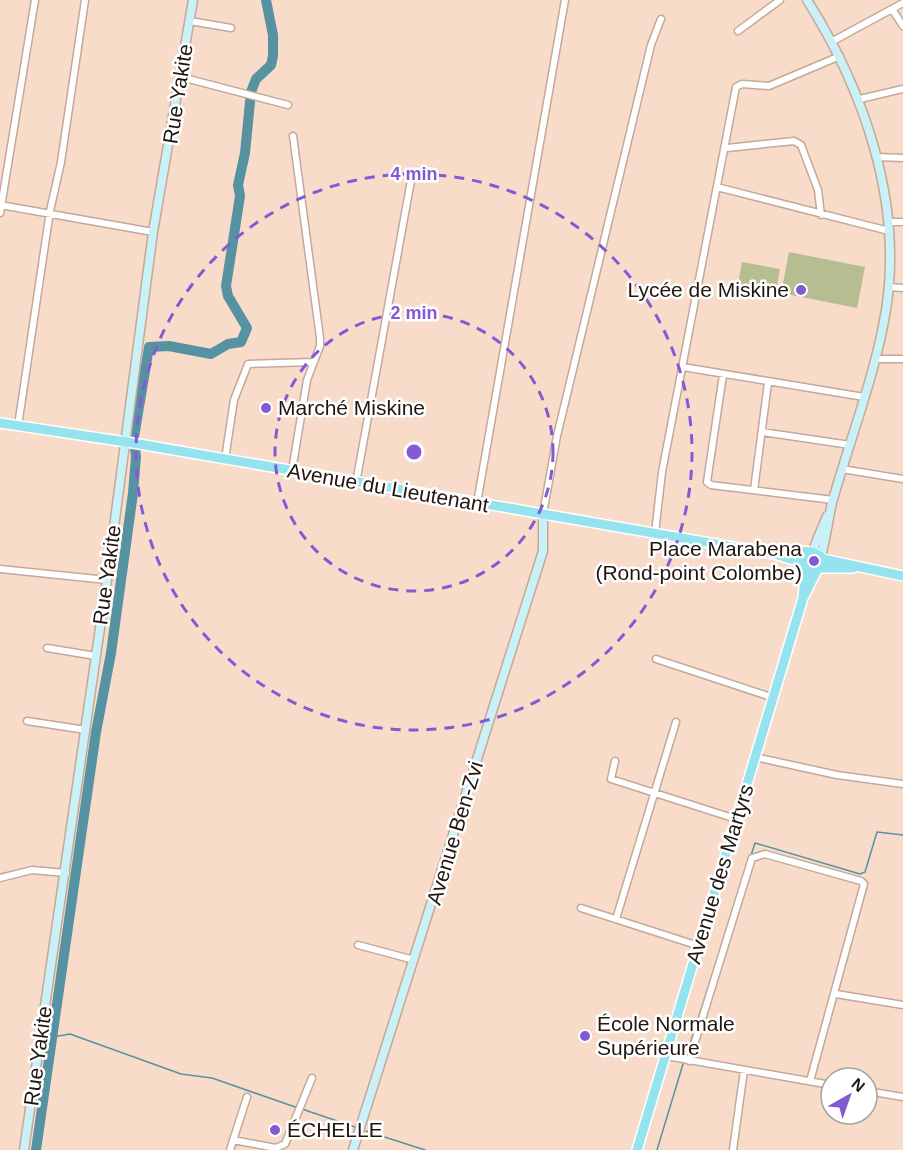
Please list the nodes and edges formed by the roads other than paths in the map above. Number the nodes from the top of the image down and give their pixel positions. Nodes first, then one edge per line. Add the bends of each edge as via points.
1 (35, 0) edge
2 (85, 0) edge
3 (194, 0) edge
4 (565, 0) edge
5 (780, 0) edge
6 (807, 0) edge
7 (903, 3) edge
8 (892, 9) junction
9 (661, 19) dead end
10 (190, 21) junction
11 (903, 26) edge
12 (231, 28) dead end
13 (738, 31) dead end
14 (833, 41) junction
15 (840, 56) junction
16 (180, 77) junction
17 (903, 89) edge
18 (860, 99) junction
19 (288, 105) dead end
20 (293, 136) dead end
21 (727, 148) junction
22 (877, 158) junction
23 (903, 158) edge
24 (412, 175) dead end
25 (717, 187) junction
26 (1, 205) edge
27 (50, 212) junction
28 (0, 213) edge
29 (821, 215) junction
30 (903, 222) edge
31 (889, 226) junction
32 (153, 232) junction
33 (889, 287) junction
34 (903, 288) edge
35 (876, 359) junction
36 (903, 359) edge
37 (313, 362) junction
38 (683, 367) junction
39 (723, 375) junction
40 (768, 383) junction
41 (864, 397) junction
42 (0, 423) edge
43 (18, 426) junction
44 (762, 432) junction
45 (126, 442) junction
46 (850, 445) junction
47 (225, 459) junction
48 (842, 469) junction
49 (292, 471) junction
50 (903, 479) edge
51 (356, 483) junction
52 (754, 489) junction
53 (833, 500) junction
54 (477, 504) junction
55 (830, 510) junction
56 (543, 514) junction
57 (655, 533) junction
58 (810, 553) junction
59 (776, 554) junction
60 (820, 563) junction
61 (805, 565) junction
62 (0, 569) edge
63 (903, 576) edge
64 (107, 580) junction
65 (803, 598) junction
66 (47, 648) dead end
67 (96, 656) junction
68 (656, 659) dead end
69 (774, 698) junction
70 (27, 721) dead end
71 (676, 722) dead end
72 (86, 730) junction
73 (755, 757) junction
74 (615, 761) dead end
75 (903, 784) edge
76 (652, 793) junction
77 (736, 819) junction
78 (66, 873) junction
79 (0, 878) edge
80 (581, 908) dead end
81 (616, 919) junction
82 (358, 945) dead end
83 (699, 946) junction
84 (414, 960) junction
85 (836, 994) junction
86 (903, 1005) edge
87 (666, 1056) junction
88 (689, 1061) junction
89 (744, 1070) junction
90 (312, 1078) dead end
91 (810, 1081) junction
92 (819, 1083) edge
93 (879, 1093) edge
94 (247, 1097) dead end
95 (903, 1097) edge
96 (233, 1140) junction
97 (24, 1150) edge
98 (230, 1150) edge
99 (353, 1150) edge
100 (637, 1150) edge
101 (733, 1150) edge

1 - 26 street
2 - 27 street
3 - 10 main road, Rue Yakite
4 - 54 street
5 - 13 street
6 - 14 main road, Avenue des Martyrs
7 - 8 street
8 - 11 street
8 - 14 street
9 - 56 street via 651,45 560,426
10 - 12 street
10 - 16 main road, Rue Yakite
14 - 15 main road, Avenue des Martyrs
15 - 18 main road, Avenue des Martyrs
15 - 21 street via 768,86 739,85
16 - 19 street
16 - 32 main road, Rue Yakite
17 - 18 street
18 - 22 main road, Avenue des Martyrs
20 - 37 street via 320,338
21 - 25 street
21 - 29 street via 794,141 801,145 818,190
22 - 23 street
22 - 31 main road, Avenue des Martyrs
24 - 51 street
25 - 29 street
25 - 38 street
26 - 27 street
26 - 28 street
27 - 32 street
27 - 43 street
29 - 31 street
30 - 31 street
31 - 33 main road, Avenue des Martyrs
32 - 45 main road, Rue Yakite
33 - 34 street
33 - 35 main road, Avenue des Martyrs
35 - 36 street
35 - 41 main road, Avenue des Martyrs
37 - 47 street via 248,364 234,400
37 - 49 street
38 - 39 street
38 - 57 street via 662,472
39 - 40 street
39 - 52 street via 706,478 711,485
40 - 41 street
40 - 44 street
41 - 46 main road, Avenue des Martyrs
42 - 43 main road, Avenue du Lieutenant
43 - 45 main road, Avenue du Lieutenant
44 - 46 street
44 - 52 street
45 - 47 main road, Avenue du Lieutenant
45 - 64 main road, Rue Yakite
46 - 48 main road, Avenue des Martyrs
47 - 49 main road, Avenue du Lieutenant
48 - 50 street
48 - 53 main road, Avenue des Martyrs
49 - 51 main road, Avenue du Lieutenant
51 - 54 main road, Avenue du Lieutenant
52 - 53 street
53 - 55 main road, Avenue des Martyrs
54 - 56 main road, Avenue du Lieutenant
55 - 58 main road, Avenue des Martyrs
55 - 60 main road, Avenue des Martyrs
56 - 57 main road, Avenue du Lieutenant
56 - 84 main road, Avenue Ben-Zvi via 543,551
57 - 59 main road, Avenue du Lieutenant
58 - 59 main road, Avenue du Lieutenant
58 - 60 main road
58 - 61 main road, Avenue des Martyrs
59 - 61 main road, Avenue du Lieutenant
60 - 61 main road, Avenue du Lieutenant via 809,570
60 - 63 main road via 841,561
60 - 65 main road, Avenue des Martyrs
61 - 65 main road, Avenue des Martyrs
62 - 64 street
64 - 67 main road, Rue Yakite
65 - 69 main road, Avenue des Martyrs
66 - 67 street
67 - 72 main road, Rue Yakite
68 - 69 street
69 - 73 main road, Avenue des Martyrs
70 - 72 street
71 - 76 street
72 - 78 main road, Rue Yakite
73 - 75 street
73 - 77 main road, Avenue des Martyrs
74 - 76 street via 611,779
76 - 77 street
76 - 81 street
77 - 83 main road, Avenue des Martyrs
78 - 79 street via 32,870
78 - 97 main road, Rue Yakite
80 - 81 street
81 - 83 street
82 - 84 street
83 - 87 main road, Avenue des Martyrs
84 - 99 main road, Avenue Ben-Zvi
85 - 86 street
85 - 88 street via 864,884 801,863 756,854
85 - 91 street
87 - 88 street
87 - 100 main road, Avenue des Martyrs
88 - 89 street
89 - 91 street
89 - 101 street
90 - 96 street via 285,1144 276,1148
91 - 92 street
93 - 95 street
94 - 96 street
96 - 98 street

